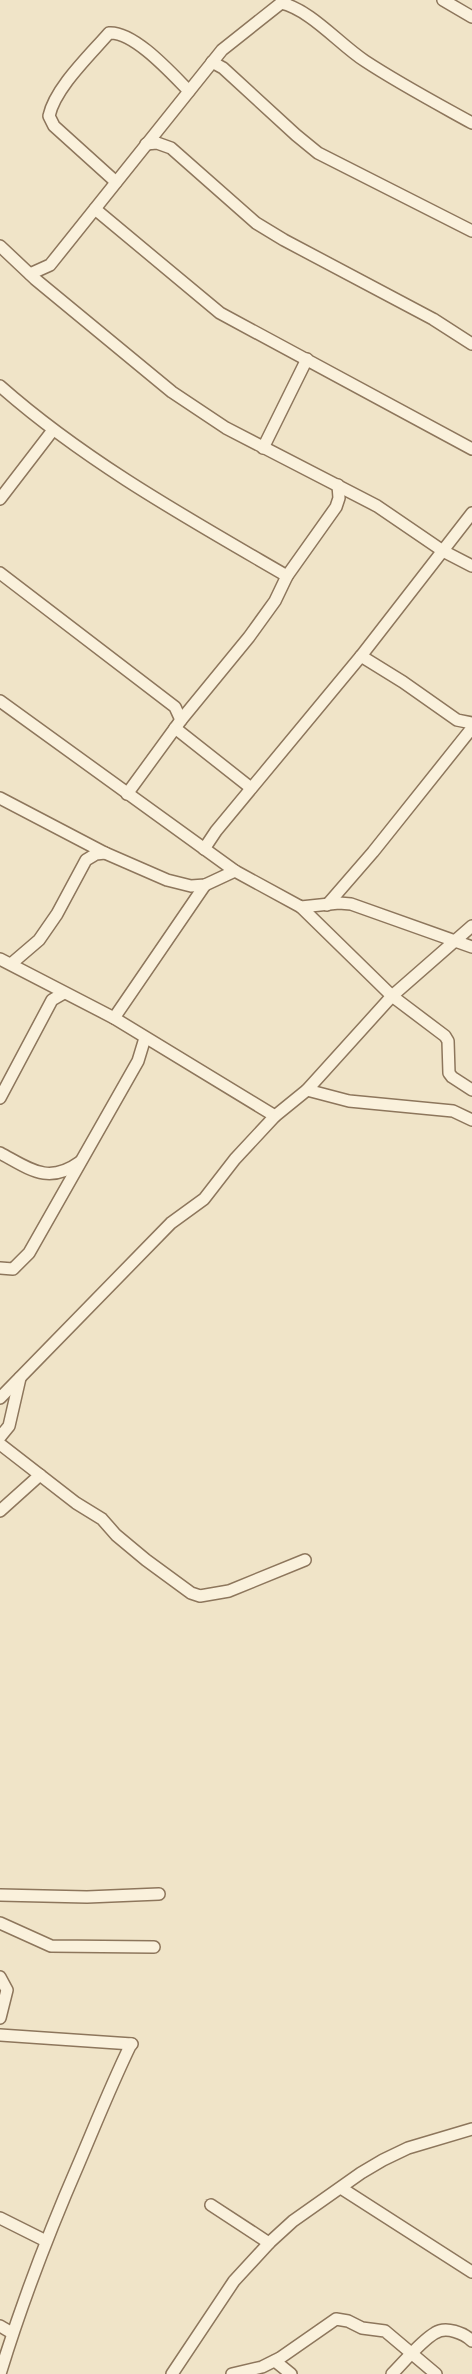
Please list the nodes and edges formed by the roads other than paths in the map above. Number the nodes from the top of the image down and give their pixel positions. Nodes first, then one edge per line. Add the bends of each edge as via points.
1 (443, 0) edge
2 (283, 2) edge
3 (472, 17) edge
4 (212, 62) junction
5 (189, 91) junction
6 (472, 123) edge
7 (146, 144) junction
8 (116, 182) junction
9 (95, 209) junction
10 (472, 231) edge
11 (0, 248) edge
12 (30, 274) junction
13 (472, 344) edge
14 (307, 359) junction
15 (0, 386) edge
16 (53, 430) junction
17 (264, 448) junction
18 (472, 449) edge
19 (338, 486) junction
20 (0, 499) edge
21 (472, 513) edge
22 (442, 551) junction
23 (472, 566) edge
24 (0, 573) edge
25 (288, 576) junction
26 (361, 656) junction
27 (0, 700) edge
28 (472, 723) edge
29 (178, 724) junction
30 (472, 728) edge
31 (252, 788) junction
32 (127, 794) junction
33 (0, 798) edge
34 (204, 850) junction
35 (104, 853) junction
36 (235, 871) junction
37 (205, 885) junction
38 (327, 905) junction
39 (301, 907) junction
40 (472, 926) edge
41 (456, 940) junction
42 (472, 947) edge
43 (25, 953) junction
44 (5, 962) edge
45 (31, 976) junction
46 (50, 985) junction
47 (64, 993) junction
48 (392, 996) junction
49 (52, 1000) junction
50 (114, 1018) junction
51 (145, 1038) junction
52 (307, 1090) junction
53 (472, 1090) edge
54 (0, 1098) edge
55 (275, 1116) junction
56 (472, 1120) edge
57 (0, 1153) edge
58 (81, 1161) junction
59 (0, 1268) edge
60 (20, 1377) junction
61 (0, 1398) edge
62 (0, 1437) edge
63 (0, 1444) edge
64 (40, 1475) junction
65 (0, 1511) edge
66 (305, 1560) dead end
67 (159, 1894) dead end
68 (0, 1895) edge
69 (0, 1923) edge
70 (154, 1947) dead end
71 (0, 1977) edge
72 (0, 2018) edge
73 (0, 2035) edge
74 (472, 2129) edge
75 (341, 2188) junction
76 (211, 2205) dead end
77 (0, 2218) edge
78 (46, 2241) junction
79 (269, 2243) junction
80 (472, 2272) edge
81 (0, 2326) edge
82 (12, 2333) junction
83 (472, 2341) edge
84 (412, 2355) junction
85 (275, 2361) junction
86 (0, 2374) edge
87 (172, 2374) edge
88 (232, 2374) edge
89 (291, 2374) edge
90 (392, 2374) edge
91 (436, 2374) edge

1 - 3 street
2 - 4 street via 233,40
2 - 6 street via 301,10 364,61
4 - 5 street
4 - 10 street via 223,68 318,153
5 - 7 street
5 - 8 street via 131,39 114,32 109,33 72,77 51,105 49,116 54,126
7 - 8 street
7 - 13 street via 157,143 171,148 263,227 433,319
8 - 9 street
9 - 12 street via 50,265
9 - 14 street via 220,313
11 - 12 street
12 - 17 street via 172,392 226,428
14 - 17 street
14 - 18 street
15 - 16 street
16 - 20 street
16 - 25 street via 104,465
17 - 19 street
19 - 22 street via 396,518
19 - 25 street via 336,508
21 - 22 street
22 - 23 street
22 - 26 street
24 - 29 street via 171,704 178,711
25 - 29 street via 275,601 249,637
26 - 28 street via 457,720
26 - 31 street
27 - 32 street
29 - 31 street
29 - 32 street
30 - 38 street via 374,852
31 - 34 street
32 - 34 street
33 - 35 street
34 - 36 street
35 - 37 street via 167,880 191,886
35 - 43 street via 86,860 57,914
36 - 37 street
36 - 39 street
37 - 50 street
38 - 39 street
38 - 41 street via 351,904
39 - 48 street
40 - 41 street
41 - 42 street
41 - 48 street
43 - 44 street
43 - 45 street
44 - 45 street
45 - 46 street
46 - 47 street
46 - 49 street
47 - 49 street
47 - 50 street
48 - 52 street
48 - 53 street via 445,1036 449,1073
49 - 54 street
50 - 51 street
51 - 55 street
51 - 58 street via 138,1061
52 - 55 street
52 - 56 street via 349,1101 453,1110
55 - 60 street via 204,1199 171,1223
57 - 58 street via 43,1174 60,1173
58 - 59 street via 29,1253 13,1270
60 - 61 street
60 - 62 street via 9,1426
63 - 64 street
64 - 65 street
64 - 66 street via 102,1519 146,1560 200,1596 221,1594
67 - 68 street via 87,1897
69 - 70 street via 51,1946 63,1948
71 - 72 street via 7,1990
73 - 78 street via 131,2044 107,2093
74 - 75 street via 399,2152
75 - 79 street via 293,2221
75 - 80 street
76 - 79 street
77 - 78 street
78 - 82 street
79 - 87 street via 234,2281
81 - 82 street
82 - 86 street
83 - 84 street via 457,2332 435,2332
84 - 85 street via 385,2332 336,2319
84 - 90 street
84 - 91 street
85 - 88 street
85 - 89 street

